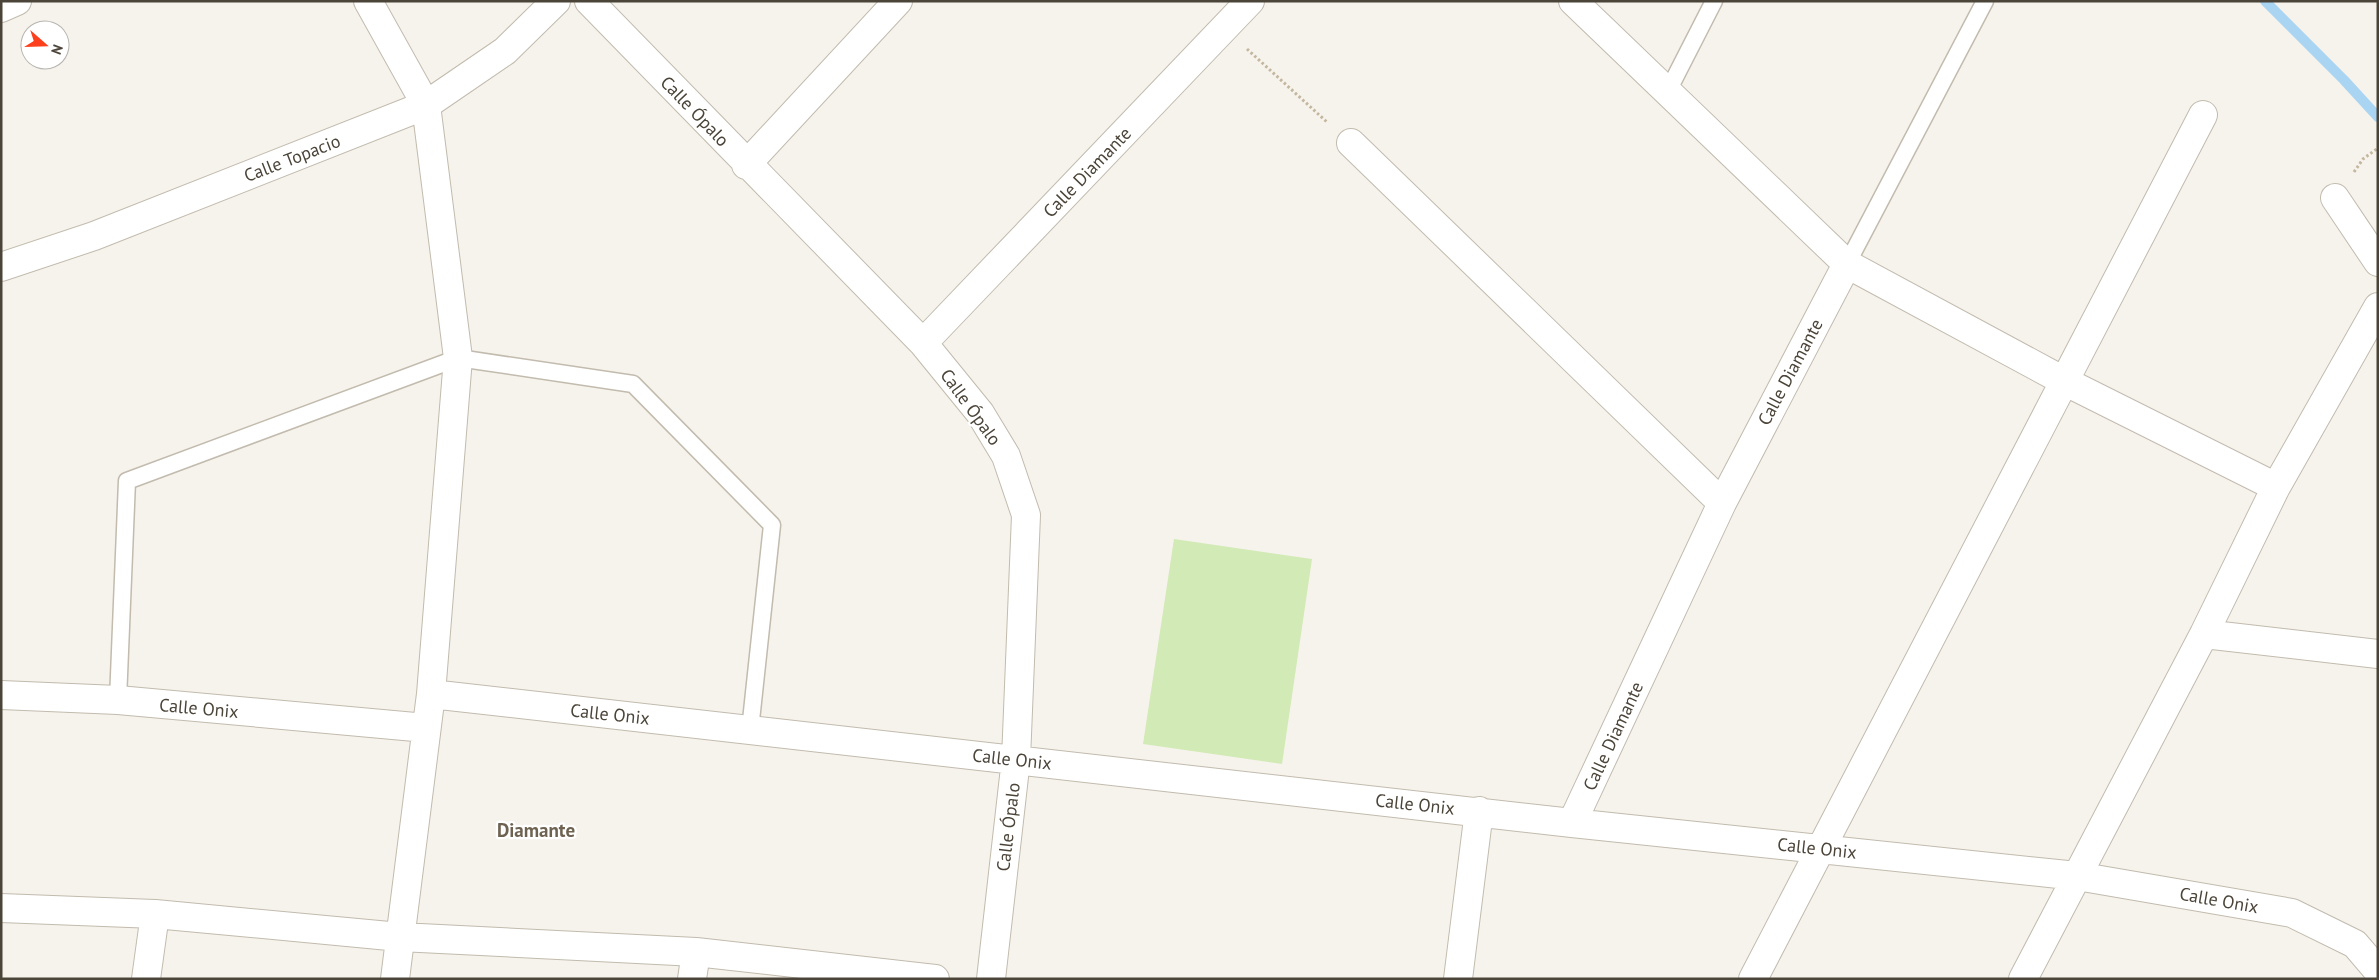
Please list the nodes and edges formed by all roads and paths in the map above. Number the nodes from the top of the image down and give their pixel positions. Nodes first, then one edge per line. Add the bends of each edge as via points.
1 (17, 1) edge
2 (368, 1) edge
3 (556, 1) edge
4 (589, 1) edge
5 (898, 1) edge
6 (1250, 1) edge
7 (1573, 1) edge
8 (1714, 1) edge
9 (1985, 1) edge
10 (1, 8) edge
11 (1224, 28) junction
12 (1668, 91) junction
13 (426, 105) junction
14 (2203, 115) dead end
15 (1351, 143) joint
16 (2378, 148) edge
17 (2363, 159) dead end
18 (746, 165) junction
19 (2335, 198) dead end
20 (2378, 262) edge
21 (1847, 264) junction
22 (1, 267) edge
23 (2378, 307) edge
24 (923, 343) junction
25 (458, 358) junction
26 (2064, 381) junction
27 (2276, 487) junction
28 (1722, 503) junction
29 (2204, 634) junction
30 (2378, 654) edge
31 (431, 694) junction
32 (1, 695) edge
33 (118, 700) junction
34 (426, 728) junction
35 (750, 730) junction
36 (1016, 759) junction
37 (1479, 811) junction
38 (1572, 823) junction
39 (1821, 848) junction
40 (2077, 876) junction
41 (1, 908) edge
42 (155, 914) junction
43 (400, 937) junction
44 (696, 952) junction
45 (2378, 971) edge
46 (146, 979) edge
47 (395, 979) edge
48 (692, 979) edge
49 (935, 979) edge
50 (991, 979) edge
51 (1458, 979) edge
52 (1753, 979) edge
53 (2023, 979) edge

1 - 10 street
2 - 13 street
3 - 13 street, Calle Topacio via 505,51
4 - 18 street, Calle Ópalo
5 - 18 street
6 - 11 street, Calle Diamante
7 - 12 street
8 - 12 lane
9 - 21 lane
11 - 15 path
11 - 24 street, Calle Diamante
12 - 21 street
13 - 22 street, Calle Topacio via 94,236
13 - 25 street
14 - 26 street
15 - 28 street
16 - 17 path
18 - 24 street, Calle Ópalo
19 - 20 street
21 - 26 street
21 - 28 street, Calle Diamante
23 - 27 street
24 - 36 street, Calle Ópalo via 980,413 1006,456 1026,515
25 - 31 street
25 - 33 lane via 127,481
25 - 35 lane via 633,384 772,525
26 - 27 street
26 - 39 street
27 - 29 street
28 - 38 street, Calle Diamante
29 - 30 street
29 - 40 street
31 - 34 street
31 - 35 street, Calle Onix
32 - 33 street, Calle Onix
33 - 34 street, Calle Onix
34 - 43 street
35 - 36 street, Calle Onix
36 - 37 street, Calle Onix
36 - 50 street, Calle Ópalo
37 - 38 street, Calle Onix
37 - 51 street
38 - 39 street, Calle Onix
39 - 40 street, Calle Onix
39 - 52 street
40 - 45 street, Calle Onix via 2292,913 2355,944
40 - 53 street
41 - 42 street
42 - 43 street
42 - 46 street
43 - 44 street
43 - 47 street
44 - 48 street
44 - 49 street

